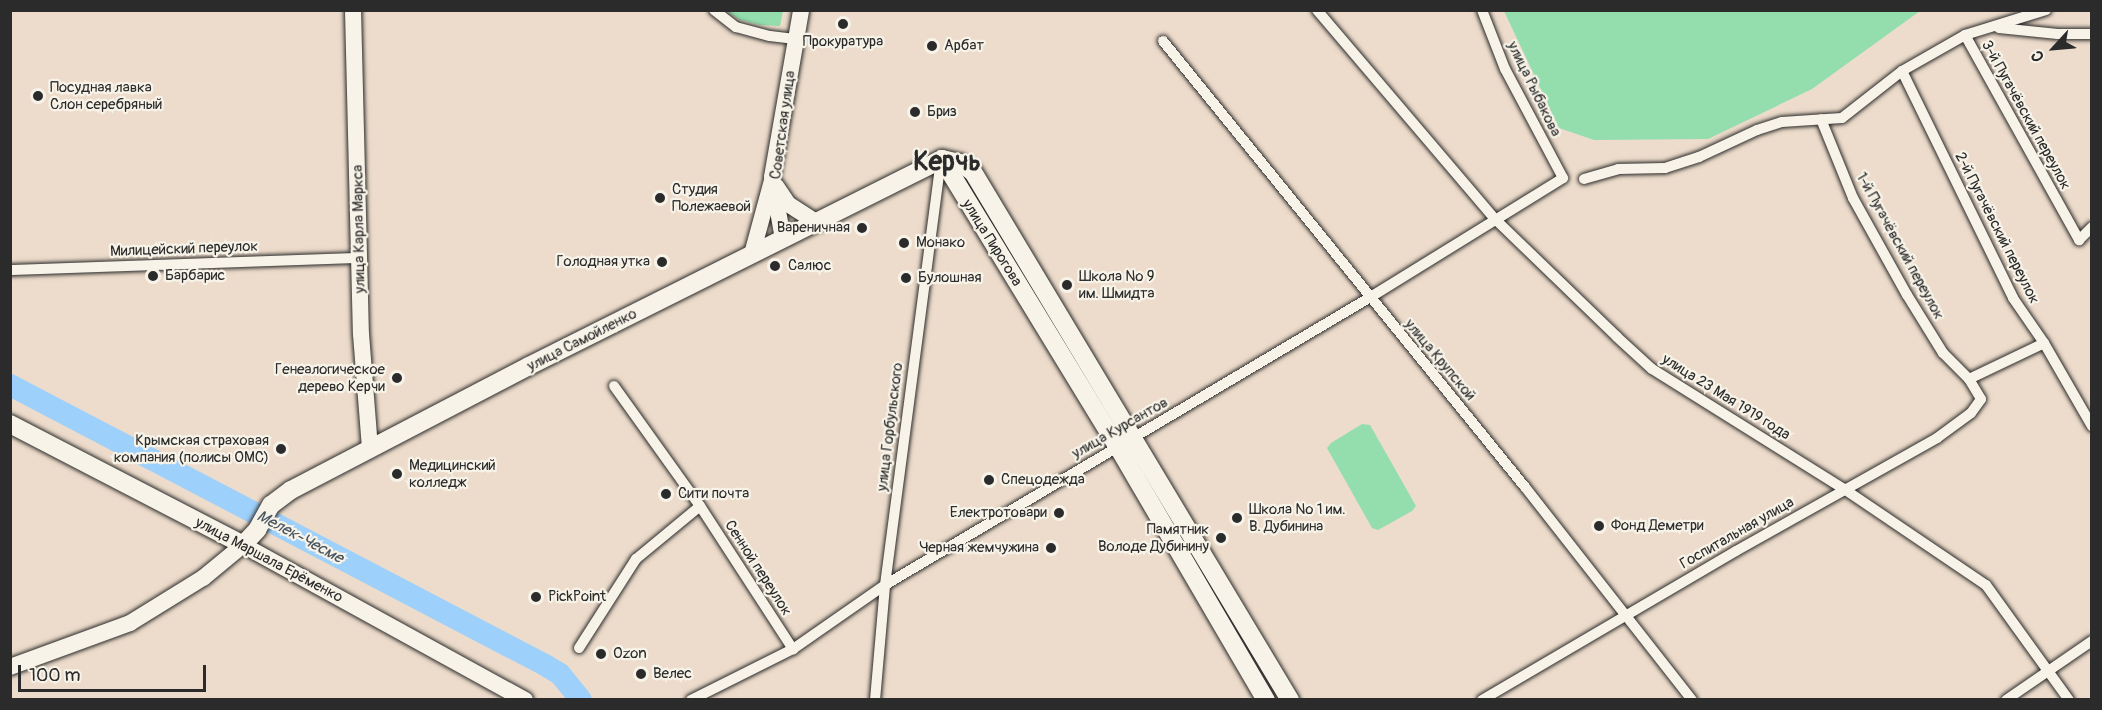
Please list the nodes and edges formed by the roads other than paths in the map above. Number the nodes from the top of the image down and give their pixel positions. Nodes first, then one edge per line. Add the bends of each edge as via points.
1 (353, 10) edge
2 (714, 10) edge
3 (801, 10) edge
4 (1317, 10) edge
5 (1482, 10) edge
6 (2046, 10) edge
7 (1995, 28) junction
8 (2091, 34) edge
9 (1965, 35) junction
10 (795, 39) junction
11 (1163, 41) dead end
12 (1902, 71) junction
13 (1821, 118) junction
14 (942, 159) junction
15 (772, 177) junction
16 (1563, 178) joint
17 (1584, 179) dead end
18 (1496, 220) junction
19 (817, 223) junction
20 (2091, 227) edge
21 (783, 239) junction
22 (752, 254) junction
23 (358, 258) junction
24 (10, 270) edge
25 (1369, 298) junction
26 (2044, 343) junction
27 (1969, 378) junction
28 (614, 386) dead end
29 (2087, 408) edge
30 (10, 424) edge
31 (2091, 426) edge
32 (1134, 437) junction
33 (1118, 447) junction
34 (370, 448) junction
35 (1844, 489) junction
36 (700, 506) junction
37 (243, 545) junction
38 (885, 585) junction
39 (1627, 615) junction
40 (2091, 641) edge
41 (579, 648) dead end
42 (793, 649) junction
43 (10, 667) edge
44 (2049, 671) junction
45 (525, 699) edge
46 (691, 699) edge
47 (875, 699) edge
48 (1266, 699) edge
49 (1290, 699) edge
50 (1482, 699) edge
51 (1692, 699) edge
52 (2006, 699) edge
53 (2069, 699) edge

1 - 23 main road, улица Карла Маркса
2 - 10 street via 736,27
3 - 10 main road, Советская улица
4 - 18 street, улица 23 Мая 1919 года
5 - 16 street, улица Рыбакова via 1505,69
6 - 7 street
7 - 8 street
7 - 9 street
9 - 12 street
9 - 20 street, 3-й Пугачёвский переулок via 2079,240
10 - 15 main road, Советская улица
11 - 25 street, улица Крупской
12 - 13 street via 1842,118
12 - 26 street, 2-й Пугачёвский переулок via 2013,298
13 - 17 street via 1782,122 1757,130 1665,168 1618,169
13 - 27 street, 1-й Пугачёвский переулок via 1853,198 1907,295 1943,353
14 - 19 main road, улица Самойленко
14 - 32 main road, улица Пирогова via 960,163 973,172
14 - 33 main road, улица Пирогова
14 - 38 street, улица Горбульского
15 - 19 main road via 788,204
15 - 21 main road, Советская улица
15 - 22 main road
16 - 18 street, улица Курсантов
18 - 25 street, улица Курсантов
18 - 35 street, улица 23 Мая 1919 года via 1652,369
19 - 21 main road, улица Самойленко
21 - 22 main road, улица Самойленко
22 - 34 main road, улица Самойленко
23 - 24 street, Милицейский переулок
23 - 34 main road, улица Карла Маркса
25 - 32 street, улица Курсантов
25 - 39 street, улица Крупской
26 - 27 street
26 - 29 street, 2-й Пугачёвский переулок
27 - 35 street, Госпитальная улица via 1981,399 1971,413 1937,438
28 - 36 street, Сенной переулок
29 - 31 street, 2-й Пугачёвский переулок
30 - 37 main road, улица Маршала Ерёменко
32 - 33 street, улица Курсантов
32 - 49 main road, улица Пирогова
33 - 38 street, улица Курсантов
33 - 48 main road, улица Пирогова
34 - 37 main road, улица Самойленко via 291,490 271,505
35 - 39 street, Госпитальная улица
35 - 44 street, улица 23 Мая 1919 года via 1986,585
36 - 41 street via 636,559
36 - 42 street, Сенной переулок
37 - 43 main road via 203,578 119,628
37 - 45 main road, улица Маршала Ерёменко
38 - 42 street, улица Курсантов
38 - 47 street, улица Горбульского
39 - 50 street, Госпитальная улица
39 - 51 street, улица Крупской
40 - 44 street
42 - 46 street, улица Курсантов
44 - 52 street
44 - 53 street, улица 23 Мая 1919 года

